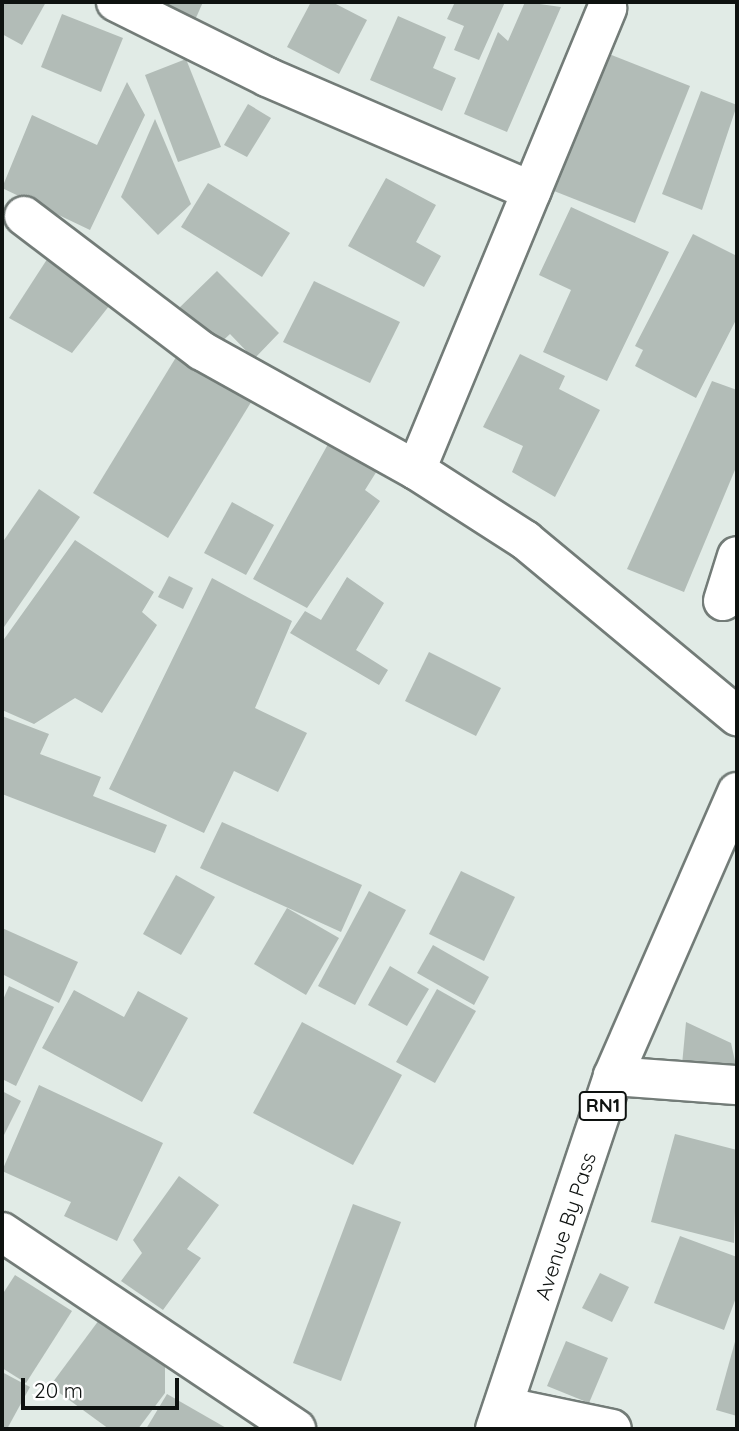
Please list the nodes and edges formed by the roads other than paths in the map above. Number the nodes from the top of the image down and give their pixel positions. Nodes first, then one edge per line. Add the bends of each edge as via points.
1 (116, 2) edge
2 (607, 8) dead end
3 (532, 191) junction
4 (24, 216) dead end
5 (416, 470) junction
6 (737, 556) edge
7 (723, 601) dead end
8 (737, 716) edge
9 (737, 792) edge
10 (613, 1076) junction
11 (737, 1086) edge
12 (2, 1232) edge
13 (501, 1418) edge
14 (296, 1429) edge
15 (612, 1429) edge

1 - 3 main road via 267,77
2 - 3 main road
3 - 5 main road
4 - 5 main road via 202,351
5 - 8 main road via 524,540
6 - 7 main road
9 - 10 main road, Avenue By Pass / RN1
10 - 11 main road
10 - 13 main road, Avenue By Pass / RN1
12 - 14 main road
13 - 15 main road

